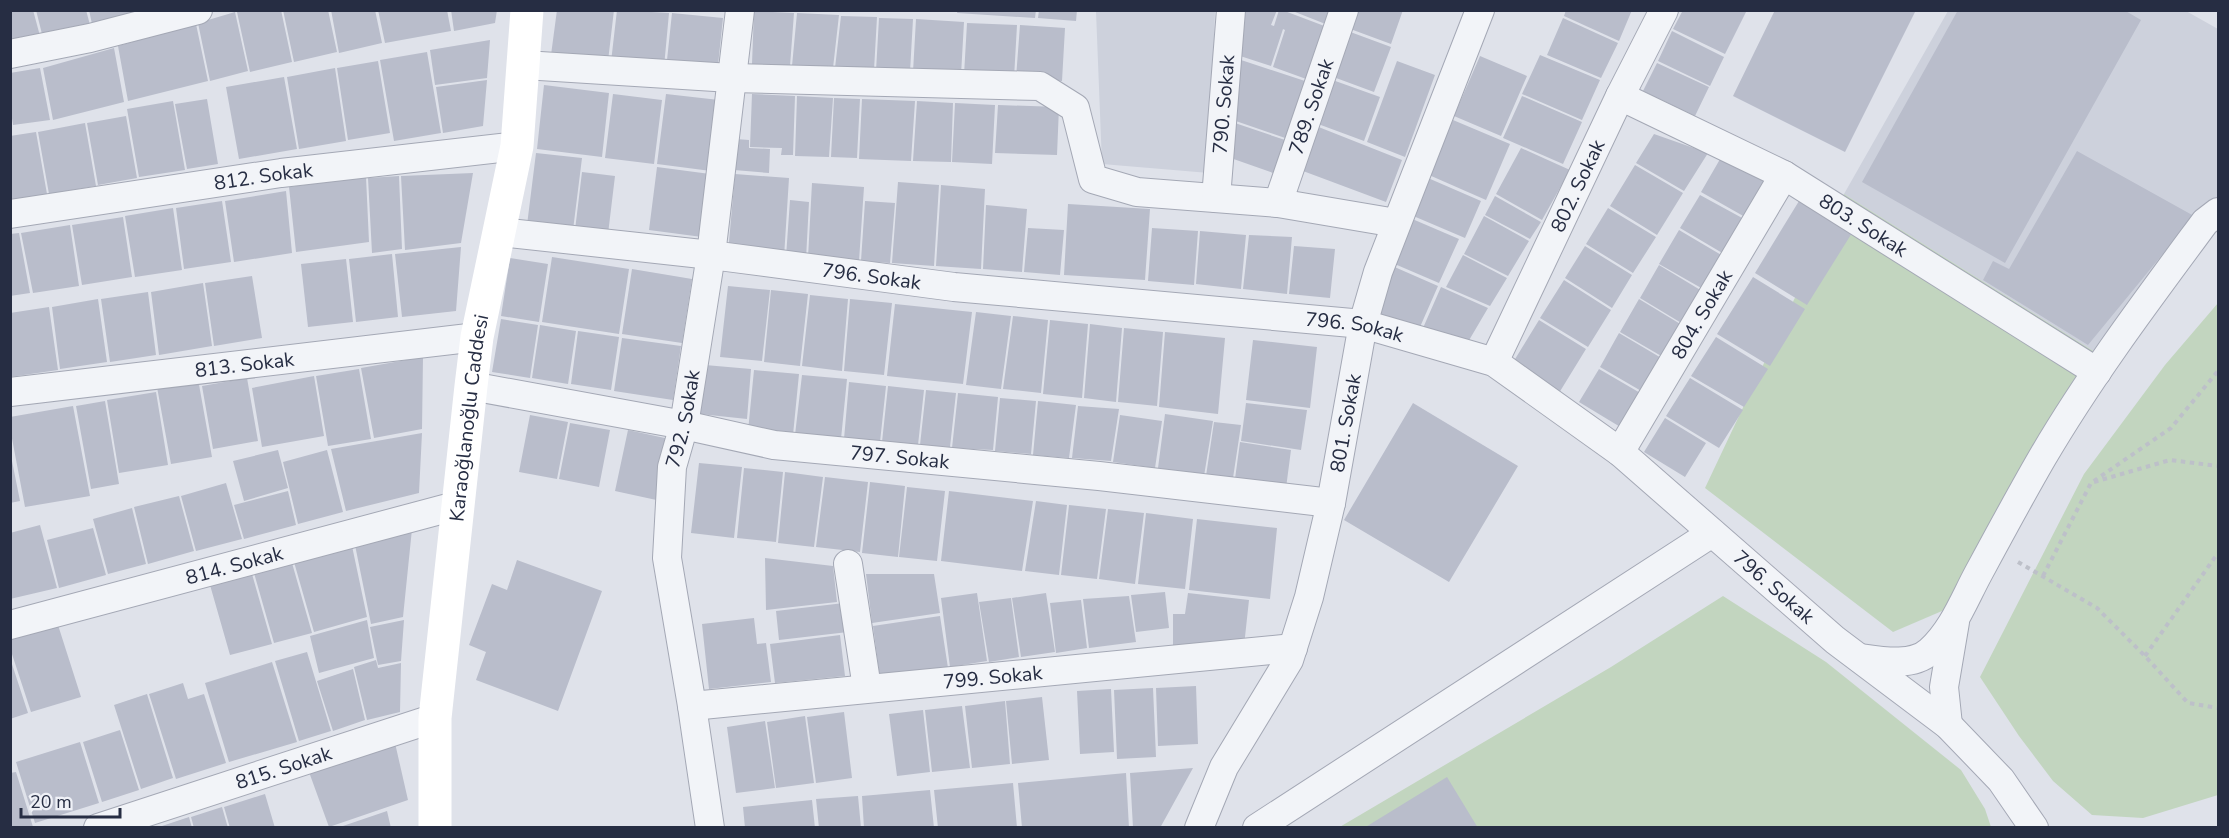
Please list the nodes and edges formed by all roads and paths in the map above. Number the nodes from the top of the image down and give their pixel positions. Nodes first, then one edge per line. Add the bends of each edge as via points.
1 (198, 10) edge
2 (527, 10) edge
3 (740, 10) edge
4 (1231, 10) edge
5 (1344, 10) edge
6 (1480, 10) edge
7 (1664, 10) edge
8 (10, 54) edge
9 (524, 65) junction
10 (731, 78) junction
11 (1620, 96) junction
12 (517, 146) junction
13 (1784, 175) junction
14 (1216, 198) junction
15 (1278, 203) junction
16 (2218, 212) edge
17 (10, 214) edge
18 (1396, 223) junction
19 (500, 232) junction
20 (711, 255) junction
21 (1363, 324) junction
22 (477, 337) junction
23 (1494, 362) junction
24 (2218, 371) edge
25 (2097, 372) junction
26 (471, 386) junction
27 (10, 392) edge
28 (684, 425) junction
29 (1620, 452) junction
30 (2218, 466) edge
31 (2091, 483) junction
32 (1331, 503) junction
33 (459, 505) junction
34 (1712, 533) junction
35 (1993, 547) junction
36 (2218, 553) edge
37 (848, 564) dead end
38 (2043, 576) junction
39 (1955, 620) junction
40 (10, 625) edge
41 (1293, 648) junction
42 (2145, 656) junction
43 (1860, 658) junction
44 (867, 688) junction
45 (692, 705) junction
46 (2218, 708) edge
47 (435, 718) junction
48 (1948, 725) junction
49 (98, 828) edge
50 (435, 828) edge
51 (710, 828) edge
52 (1200, 828) edge
53 (1257, 828) edge
54 (2034, 828) edge

1 - 8 street
2 - 9 main road, Karaoğlanoğlu Caddesi
3 - 10 street, 792. Sokak
4 - 14 street, 790. Sokak
5 - 15 street, 789. Sokak
6 - 18 street, 801. Sokak
7 - 11 street, 802. Sokak
9 - 10 street
9 - 12 main road, Karaoğlanoğlu Caddesi
10 - 14 street via 1040,86 1075,108 1093,179 1137,192
10 - 20 street, 792. Sokak
11 - 13 street, 803. Sokak
11 - 23 street, 802. Sokak
12 - 17 street, 812. Sokak via 281,173
12 - 19 main road, Karaoğlanoğlu Caddesi
13 - 25 street, 803. Sokak
13 - 29 street, 804. Sokak
14 - 15 street
15 - 18 street
16 - 25 street via 2205,222
18 - 21 street, 801. Sokak
19 - 20 street, 796. Sokak
19 - 22 main road, Karaoğlanoğlu Caddesi
20 - 21 street, 796. Sokak via 954,287
20 - 28 street, 792. Sokak
21 - 23 street, 796. Sokak
21 - 32 street, 801. Sokak
22 - 26 main road, Karaoğlanoğlu Caddesi
22 - 27 street, 813. Sokak
23 - 29 street, 796. Sokak
24 - 31 path via 2171,428
25 - 35 street via 2042,457
26 - 28 street, 797. Sokak
26 - 33 main road, Karaoğlanoğlu Caddesi
28 - 32 street, 797. Sokak via 774,445
28 - 45 street, 792. Sokak via 672,467 667,558
29 - 34 street, 796. Sokak
30 - 31 path via 2170,460
31 - 38 path
32 - 41 street, 801. Sokak
33 - 40 street, 814. Sokak
33 - 47 main road, Karaoğlanoğlu Caddesi
34 - 43 street, 796. Sokak
34 - 53 street
35 - 38 path
35 - 39 street
36 - 42 path
37 - 44 street
38 - 42 path via 2097,608
39 - 43 street via 1929,652 1892,662
39 - 48 street via 1944,687
41 - 44 street, 799. Sokak
41 - 52 street, 801. Sokak via 1224,767
42 - 46 path via 2188,703
43 - 48 street, 796. Sokak
44 - 45 street, 799. Sokak
45 - 51 street, 792. Sokak
47 - 49 street, 815. Sokak
47 - 50 main road, Karaoğlanoğlu Caddesi
48 - 54 street, 796. Sokak via 2001,780

